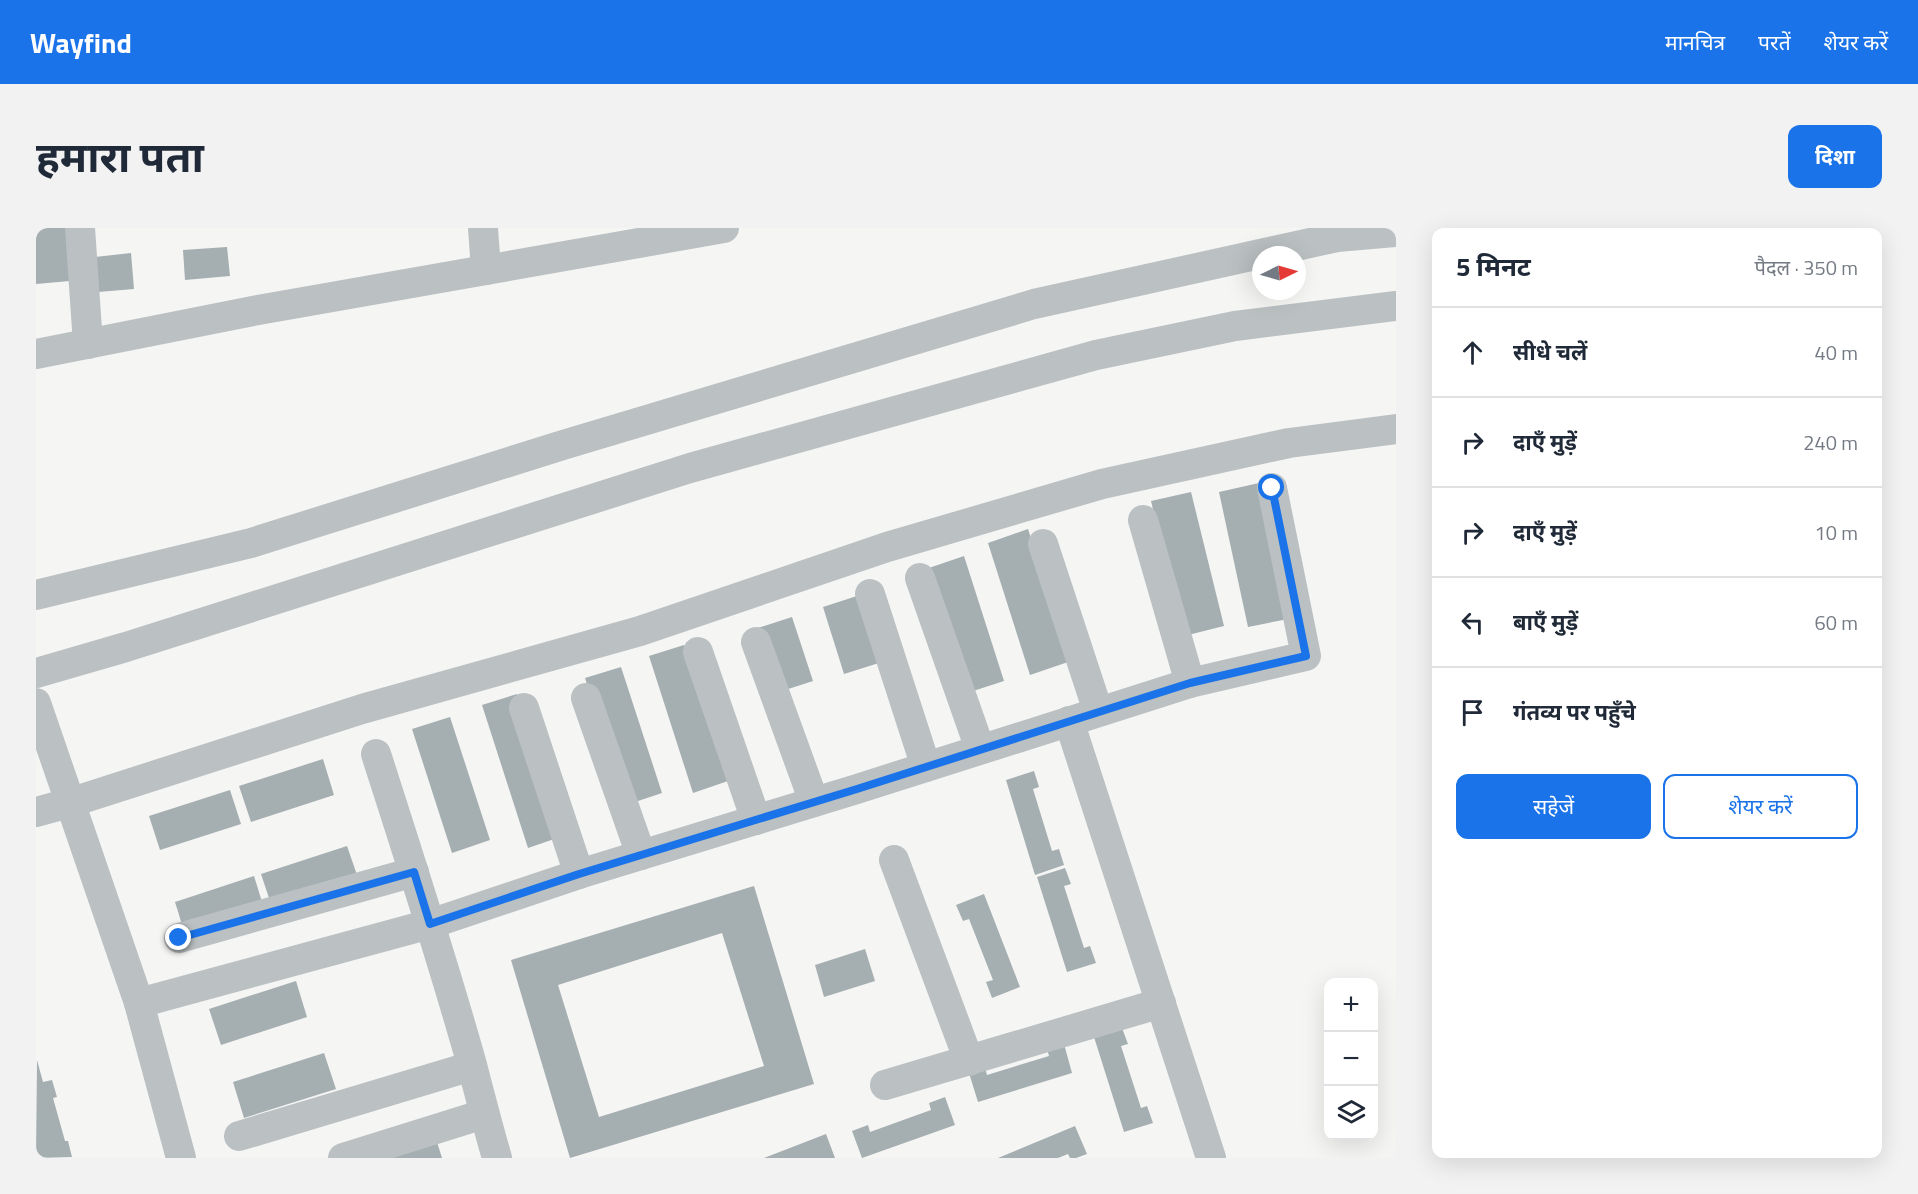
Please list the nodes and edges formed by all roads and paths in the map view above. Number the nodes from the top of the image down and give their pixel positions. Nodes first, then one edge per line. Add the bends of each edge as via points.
1 (80, 228) edge
2 (483, 228) edge
3 (724, 228) edge
4 (1396, 232) edge
5 (486, 270) junction
6 (1396, 306) edge
7 (88, 344) junction
8 (36, 354) edge
9 (1396, 429) edge
10 (1272, 488) dead end
11 (1143, 520) dead end
12 (1044, 544) dead end
13 (920, 578) dead end
14 (870, 594) dead end
15 (36, 595) edge
16 (756, 642) dead end
17 (698, 652) dead end
18 (36, 673) edge
19 (1190, 683) junction
20 (586, 698) dead end
21 (36, 703) edge
22 (524, 708) dead end
23 (1098, 711) junction
24 (1069, 721) junction
25 (981, 749) junction
26 (376, 754) dead end
27 (926, 767) junction
28 (814, 802) junction
29 (69, 803) junction
30 (36, 812) edge
31 (756, 820) junction
32 (641, 855) junction
33 (894, 860) dead end
34 (414, 872) junction
35 (579, 874) junction
36 (430, 924) junction
37 (179, 938) dead end
38 (139, 1003) junction
39 (1161, 1004) junction
40 (969, 1061) junction
41 (472, 1066) junction
42 (885, 1085) dead end
43 (484, 1114) junction
44 (239, 1136) dead end
45 (181, 1158) edge
46 (343, 1158) edge
47 (497, 1158) edge
48 (1211, 1158) edge

1 - 7 street
2 - 5 street
3 - 5 street
4 - 15 street via 1337,237 1034,304 574,441 251,543
5 - 7 street
6 - 18 street via 1235,326 1085,358 690,468 126,648
7 - 8 street
9 - 29 street via 1289,443 1102,484 888,547 640,632 362,710
10 - 19 street via 1306,656
11 - 19 street
12 - 23 street
13 - 25 street
14 - 27 street
16 - 28 street
17 - 31 street
19 - 23 street
20 - 32 street
21 - 29 street
22 - 35 street
23 - 24 street
24 - 25 street
24 - 39 street
25 - 27 street
26 - 34 street
27 - 28 street
28 - 31 street
29 - 30 street
29 - 38 street
31 - 32 street
32 - 35 street
33 - 40 street
34 - 36 street
34 - 37 street
35 - 36 street
36 - 38 street
36 - 41 street
38 - 45 street
39 - 40 street
39 - 48 street
40 - 42 street
41 - 43 street
41 - 44 street
43 - 46 street
43 - 47 street

